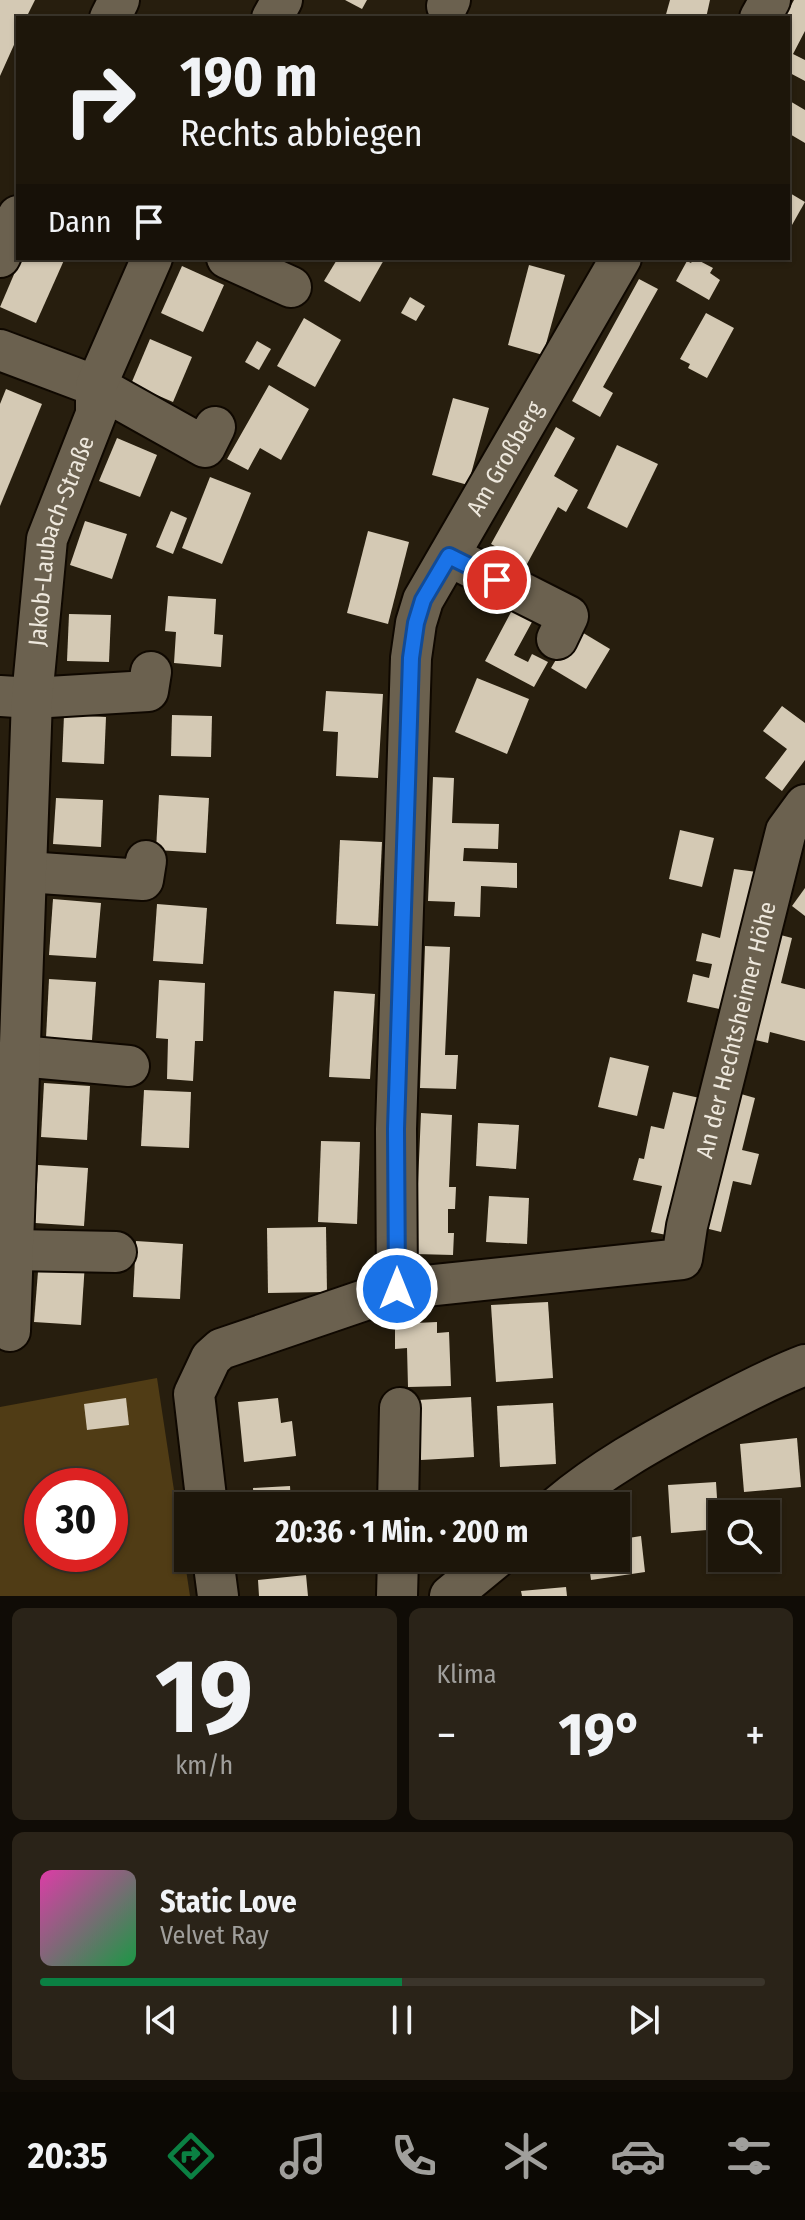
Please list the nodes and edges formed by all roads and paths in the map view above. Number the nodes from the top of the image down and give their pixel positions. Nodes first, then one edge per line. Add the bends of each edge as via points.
1 (16, 221) edge
2 (0, 257) edge
3 (151, 260) edge
4 (231, 260) edge
5 (620, 260) edge
6 (290, 290) dead end
7 (0, 350) edge
8 (96, 386) junction
9 (204, 449) dead end
10 (449, 556) junction
11 (557, 639) dead end
12 (149, 692) dead end
13 (16, 697) edge
14 (805, 805) edge
15 (26, 872) junction
16 (144, 881) dead end
17 (20, 1056) junction
18 (131, 1065) dead end
19 (116, 1252) dead end
20 (8, 1273) edge
21 (397, 1289) junction
22 (10, 1331) dead end
23 (805, 1365) edge
24 (400, 1408) dead end
25 (205, 1492) edge
26 (398, 1492) edge
27 (574, 1492) edge
28 (215, 1572) edge
29 (398, 1572) edge
30 (479, 1572) edge
31 (218, 1596) edge
32 (397, 1596) edge
33 (450, 1596) edge

1 - 2 street
3 - 8 street, Jakob-Laubach-Straße
4 - 6 street
5 - 10 street, Am Großberg
7 - 8 street
8 - 9 street
8 - 13 street, Jakob-Laubach-Straße via 96,414 47,539
10 - 11 street via 568,616
10 - 21 street, Am Großberg via 423,600 411,658 396,1129
12 - 13 street
13 - 15 street, Jakob-Laubach-Straße
14 - 21 street, An der Hechtsheimer Höhe via 786,831 682,1259
15 - 16 street
15 - 17 street, Jakob-Laubach-Straße
17 - 18 street
17 - 20 street, Jakob-Laubach-Straße
19 - 20 street
20 - 22 street, Jakob-Laubach-Straße
21 - 25 street via 221,1349 211,1358 194,1394
23 - 27 street via 641,1447
24 - 26 street
28 - 31 street
29 - 32 street
30 - 33 street

